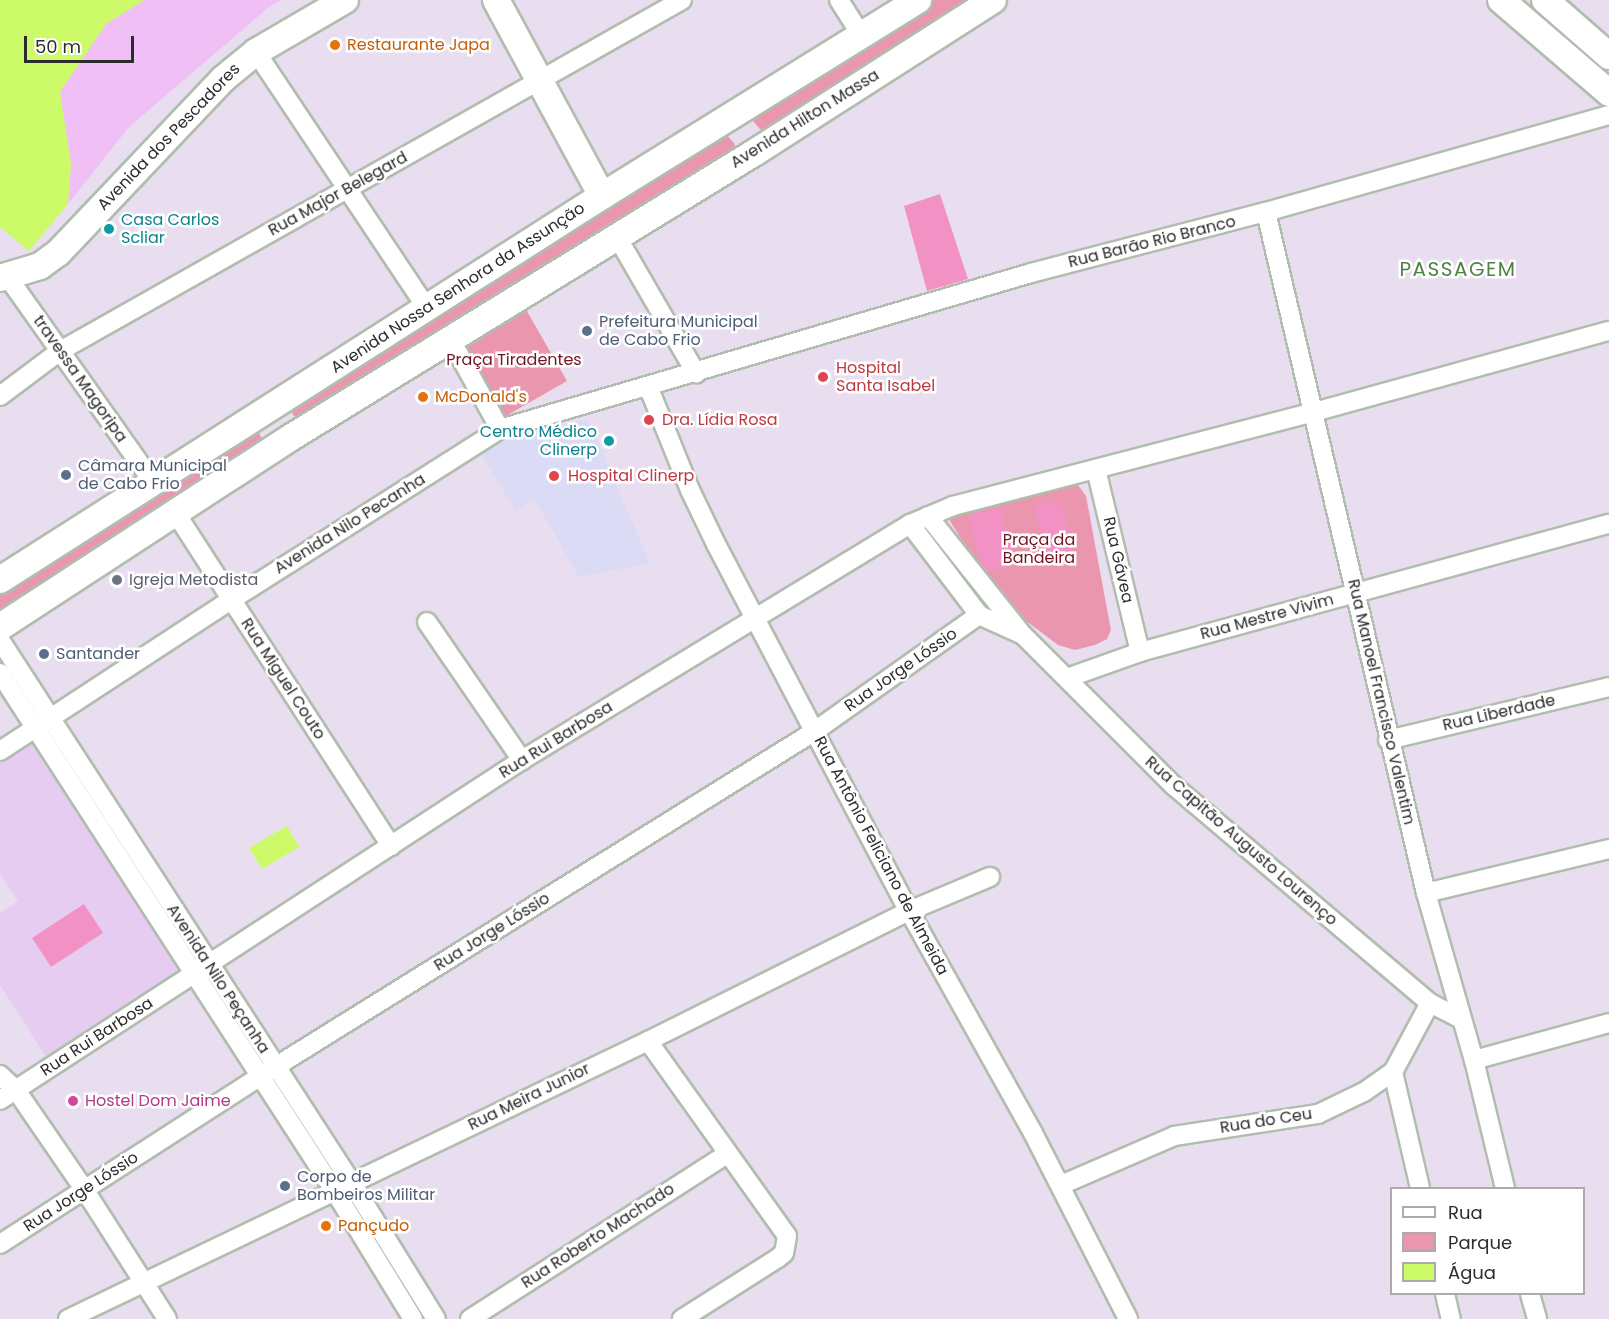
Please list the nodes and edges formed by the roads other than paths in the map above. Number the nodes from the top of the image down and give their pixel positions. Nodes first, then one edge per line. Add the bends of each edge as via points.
1 (345, 0) edge
2 (496, 0) edge
3 (682, 0) edge
4 (840, 0) edge
5 (918, 0) edge
6 (993, 0) edge
7 (1501, 0) edge
8 (1545, 0) edge
9 (861, 35) junction
10 (256, 52) junction
11 (1609, 56) edge
12 (540, 81) junction
13 (1609, 93) edge
14 (1609, 116) edge
15 (724, 122) junction
16 (745, 157) junction
17 (348, 188) junction
18 (602, 196) junction
19 (1266, 212) junction
20 (616, 235) junction
21 (4, 277) edge
22 (426, 307) junction
23 (1609, 331) edge
24 (451, 340) junction
25 (60, 351) junction
26 (696, 373) junction
27 (648, 386) junction
28 (0, 396) edge
29 (269, 409) junction
30 (1314, 412) junction
31 (500, 429) junction
32 (290, 438) junction
33 (1096, 469) junction
34 (153, 482) junction
35 (175, 512) junction
36 (928, 516) junction
37 (910, 524) junction
38 (1609, 524) edge
39 (0, 580) edge
40 (1356, 593) junction
41 (231, 600) junction
42 (979, 615) junction
43 (756, 618) junction
44 (427, 622) dead end
45 (0, 627) edge
46 (1023, 635) junction
47 (0, 640) edge
48 (1140, 652) junction
49 (0, 673) edge
50 (1067, 678) junction
51 (1609, 687) edge
52 (44, 723) junction
53 (815, 731) junction
54 (1389, 740) junction
55 (0, 751) edge
56 (522, 760) junction
57 (391, 846) junction
58 (1609, 849) edge
59 (990, 877) dead end
60 (1426, 893) junction
61 (909, 911) junction
62 (201, 968) junction
63 (1430, 1003) junction
64 (1460, 1018) junction
65 (1609, 1023) edge
66 (648, 1041) junction
67 (1474, 1060) junction
68 (1393, 1072) junction
69 (268, 1073) junction
70 (0, 1075) edge
71 (16, 1090) junction
72 (0, 1101) edge
73 (727, 1154) junction
74 (351, 1182) junction
75 (1061, 1185) junction
76 (1420, 1187) edge
77 (1505, 1187) edge
78 (84, 1189) junction
79 (334, 1190) junction
80 (0, 1244) edge
81 (144, 1281) junction
82 (1445, 1295) edge
83 (1530, 1295) edge
84 (1123, 1317) edge
85 (68, 1319) edge
86 (167, 1319) edge
87 (413, 1319) edge
88 (436, 1319) edge
89 (470, 1319) edge
90 (682, 1319) edge
91 (1451, 1319) edge
92 (1536, 1319) edge

1 - 10 main road, Avenida dos Pescadores
2 - 12 main road
3 - 12 street, Rua Major Belegard
4 - 9 street
5 - 9 main road, Avenida Nossa Senhora da Assunção
6 - 16 main road, Avenida Hilton Massa
7 - 13 main road
8 - 11 main road
9 - 15 main road, Avenida Nossa Senhora da Assunção
10 - 17 street
10 - 21 main road, Avenida dos Pescadores via 223,78 58,254 40,266
12 - 17 street, Rua Major Belegard
12 - 18 main road
14 - 19 street, Rua Barão Rio Branco
15 - 16 main road
15 - 18 main road, Avenida Nossa Senhora da Assunção
16 - 20 main road, Avenida Hilton Massa
17 - 22 street
17 - 25 street, Rua Major Belegard
18 - 22 main road, Avenida Nossa Senhora da Assunção
19 - 26 street, Rua Barão Rio Branco via 1031,273
19 - 30 street, Rua Manoel Francisco Valentim
20 - 24 main road
20 - 26 street
21 - 25 street, travessa Magoripa
22 - 29 main road, Avenida Nossa Senhora da Assunção
23 - 30 street, Rua Rui Barbosa
24 - 31 street
24 - 32 main road
25 - 28 street, Rua Major Belegard
25 - 34 street, travessa Magoripa
26 - 27 street, Avenida Nilo Pecanha
27 - 31 street, Avenida Nilo Pecanha
27 - 43 street, Rua Antônio Feliciano de Almeida via 690,490
29 - 32 main road via 276,428
29 - 34 main road, Avenida Nossa Senhora da Assunção
30 - 33 street, Rua Rui Barbosa
30 - 40 street, Rua Manoel Francisco Valentim
31 - 41 street, Avenida Nilo Pecanha
32 - 35 main road
33 - 36 street, Rua Rui Barbosa
33 - 48 street, Rua Gávea
34 - 39 main road, Avenida Nossa Senhora da Assunção
35 - 41 street, Rua Miguel Couto
35 - 45 main road
36 - 37 street, Rua Rui Barbosa
36 - 46 street
37 - 42 street, Rua Capitão Augusto Lourenço
37 - 43 street, Rua Rui Barbosa
38 - 40 street, Rua Mestre Vivim
40 - 48 street, Rua Mestre Vivim
40 - 54 street, Rua Manoel Francisco Valentim
41 - 52 street, Avenida Nilo Pecanha
41 - 57 street, Rua Miguel Couto
42 - 46 street, Rua Capitão Augusto Lourenço
42 - 53 street, Rua Jorge Lóssio
43 - 53 street, Rua Antônio Feliciano de Almeida
43 - 56 street, Rua Rui Barbosa
44 - 56 street
46 - 50 street, Rua Capitão Augusto Lourenço
47 - 52 street, Avenida Nilo Peçanha
48 - 50 street, Rua Mestre Vivim
49 - 52 street, Avenida Nilo Peçanha
50 - 63 street, Rua Capitão Augusto Lourenço via 1174,786
51 - 54 street, Rua Liberdade
52 - 55 street, Avenida Nilo Pecanha
52 - 62 street, Avenida Nilo Peçanha
53 - 61 street, Rua Antônio Feliciano de Almeida
53 - 69 street, Rua Jorge Lóssio
54 - 60 street, Rua Manoel Francisco Valentim
56 - 57 street, Rua Rui Barbosa
57 - 62 street, Rua Rui Barbosa
58 - 60 street
59 - 61 street, Rua Meira Junior
60 - 64 street, Rua Manoel Francisco Valentim
61 - 66 street, Rua Meira Junior
61 - 75 street, Rua Antônio Feliciano de Almeida
62 - 69 street, Avenida Nilo Peçanha
62 - 71 street, Rua Rui Barbosa
63 - 64 street, Rua Capitão Augusto Lourenço
63 - 68 street, Rua do Ceu
64 - 67 street, Rua Manoel Francisco Valentim
65 - 67 street
66 - 73 street
66 - 74 street, Rua Meira Junior
67 - 77 street, Rua Manoel Francisco Valentim
68 - 75 street, Rua do Ceu via 1364,1092 1318,1114 1174,1136
68 - 76 street
69 - 74 street, Avenida Nilo Peçanha
69 - 78 street, Rua Jorge Lóssio
69 - 79 street, Avenida Nilo Peçanha
70 - 71 street
71 - 72 street, Rua Rui Barbosa
71 - 78 street
73 - 89 street, Rua Roberto Machado
73 - 90 street via 782,1227 787,1236 786,1246 777,1258
74 - 79 street, Rua Meira Junior
74 - 88 street, Avenida Nilo Peçanha
75 - 84 street, Rua Antônio Feliciano de Almeida
78 - 80 street, Rua Jorge Lóssio
78 - 81 street
79 - 81 street, Rua Meira Junior
79 - 87 street, Avenida Nilo Peçanha
81 - 85 street, Rua Meira Junior
81 - 86 street
82 - 91 street
83 - 92 street

